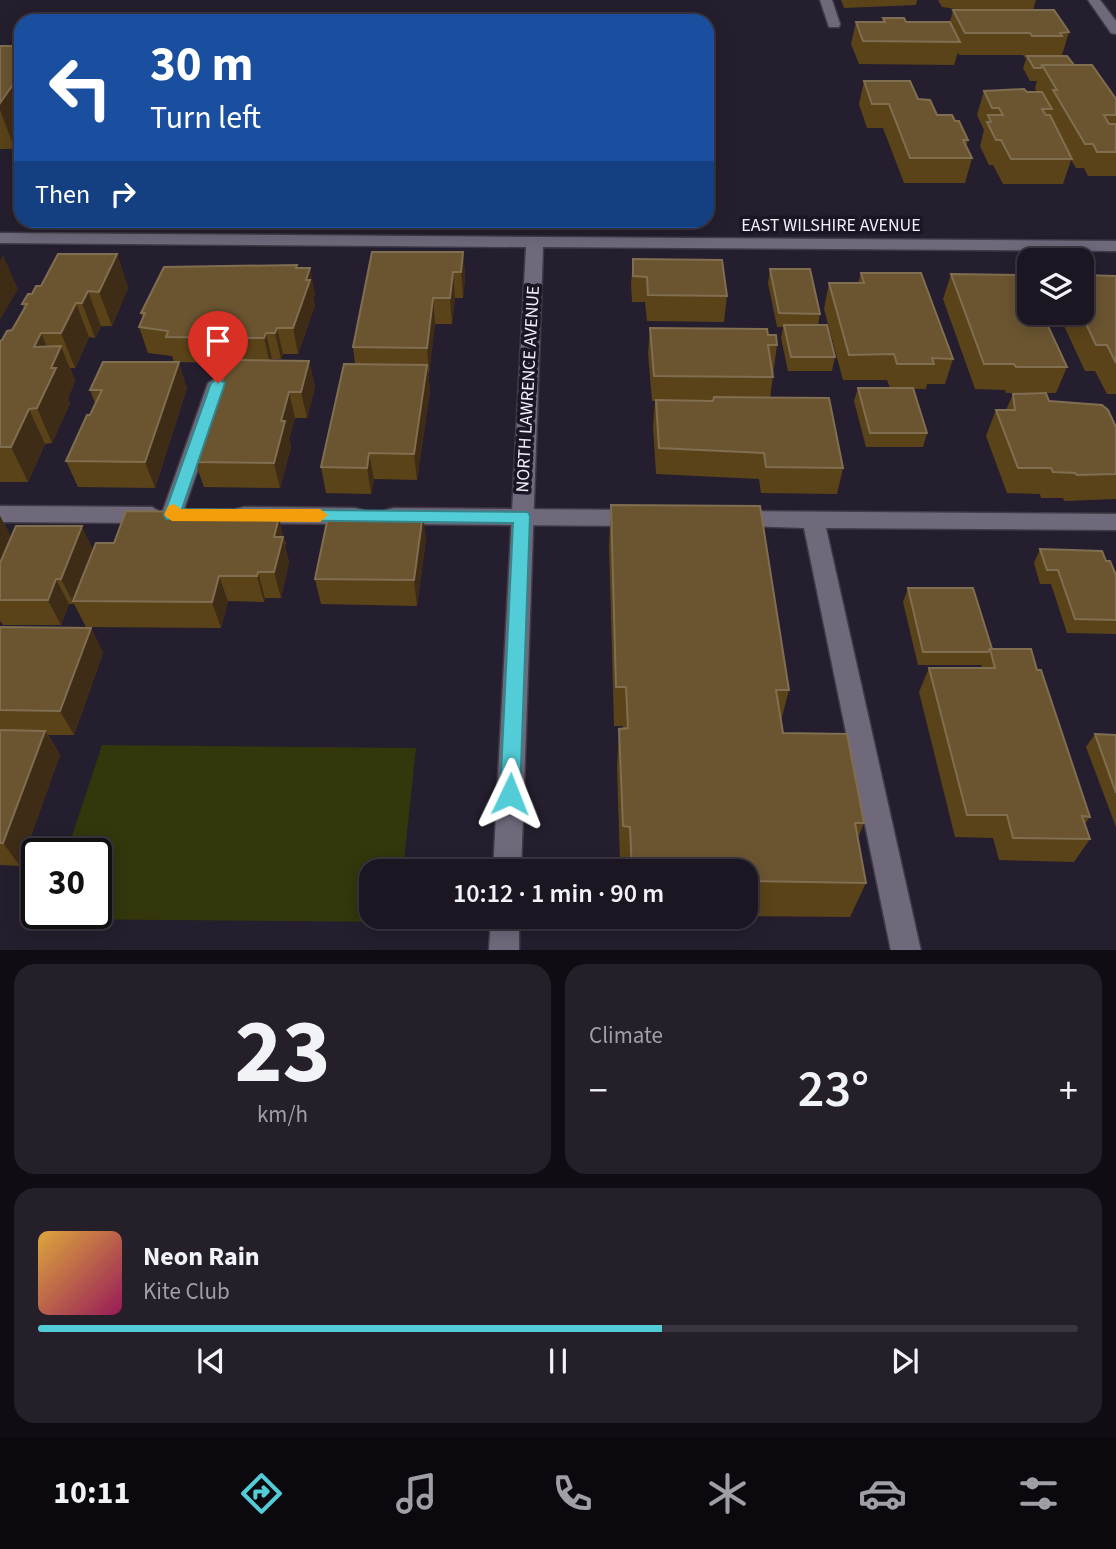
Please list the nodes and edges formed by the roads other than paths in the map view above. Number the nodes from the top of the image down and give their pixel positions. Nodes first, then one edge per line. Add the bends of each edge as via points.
1 (826, 0) edge
2 (1094, 0) edge
3 (834, 24) dead end
4 (1116, 30) edge
5 (0, 238) edge
6 (535, 242) junction
7 (1116, 246) edge
8 (218, 383) edge
9 (0, 513) edge
10 (172, 515) junction
11 (200, 515) edge
12 (228, 515) edge
13 (522, 516) junction
14 (661, 518) edge
15 (716, 518) edge
16 (813, 519) junction
17 (1116, 522) edge
18 (508, 859) edge
19 (505, 929) edge
20 (504, 950) edge
21 (906, 950) edge

1 - 3 street
2 - 4 street
5 - 6 street, EAST WILSHIRE AVENUE
6 - 7 street, EAST WILSHIRE AVENUE
6 - 13 street, NORTH LAWRENCE AVENUE
8 - 10 street
9 - 10 street
10 - 11 street
12 - 13 street
13 - 14 street
13 - 18 street, NORTH LAWRENCE AVENUE
15 - 16 street
16 - 17 street
16 - 21 street
19 - 20 street

